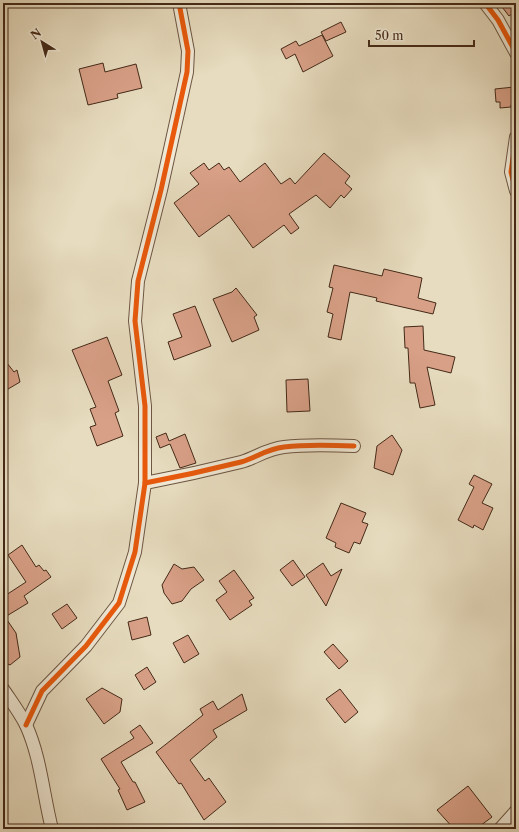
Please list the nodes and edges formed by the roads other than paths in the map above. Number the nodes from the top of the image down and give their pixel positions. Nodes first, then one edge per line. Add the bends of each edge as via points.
1 (179, 3) edge
2 (484, 3) edge
3 (516, 53) edge
4 (516, 137) edge
5 (516, 191) edge
6 (354, 446) dead end
7 (145, 483) junction
8 (3, 689) edge
9 (26, 725) junction
10 (516, 811) edge
11 (52, 829) edge
12 (500, 829) edge

1 - 7 street via 188,51 186,72 161,190 138,281 135,321 145,406
2 - 3 street via 498,20
4 - 5 street via 511,172
6 - 7 street via 283,447 264,451 242,462
7 - 9 street via 135,552 119,603 86,646 42,691
8 - 9 street
9 - 11 street via 41,768
10 - 12 street

